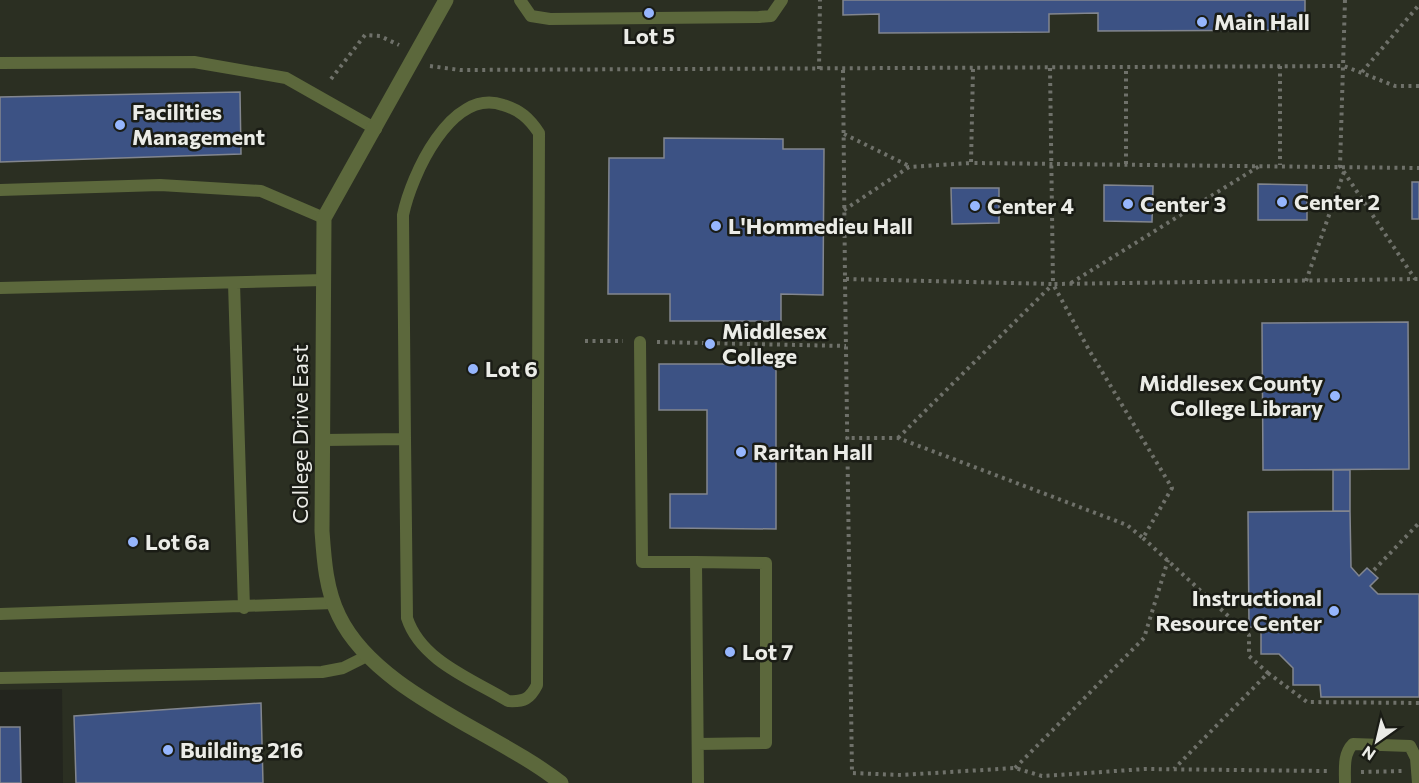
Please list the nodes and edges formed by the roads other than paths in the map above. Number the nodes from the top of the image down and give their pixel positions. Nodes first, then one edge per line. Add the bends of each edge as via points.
1 (446, 0) edge
2 (519, 0) edge
3 (782, 0) edge
4 (0, 63) edge
5 (376, 129) junction
6 (0, 190) edge
7 (324, 218) junction
8 (324, 280) junction
9 (234, 283) junction
10 (0, 288) edge
11 (640, 342) road end
12 (405, 439) junction
13 (324, 440) junction
14 (696, 562) junction
15 (334, 603) junction
16 (244, 608) junction
17 (0, 614) edge
18 (367, 656) junction
19 (0, 678) edge
20 (698, 744) junction
21 (1345, 777) edge
22 (1418, 777) edge
23 (561, 783) edge
24 (698, 783) edge

1 - 5 street
2 - 3 lane via 531,16 550,19 759,17 771,16
4 - 5 lane via 194,62 286,78
5 - 7 street
6 - 7 lane via 160,185 261,191
7 - 8 street, College Drive East
8 - 9 lane
8 - 13 street, College Drive East
9 - 10 lane
9 - 16 lane
11 - 14 lane via 642,562
12 - 12 lane via 407,618 411,630 435,657 508,701 522,702 532,696 537,685 539,133 518,110 498,103 481,104 461,113 441,131 407,194 403,215
12 - 13 lane
13 - 15 street, College Drive East via 322,531 325,573
14 - 20 lane
14 - 20 lane via 766,563 766,743
15 - 16 lane
15 - 18 street, College Drive East via 349,635
16 - 17 lane
18 - 19 lane via 343,668 322,672
18 - 23 street, College Drive East via 398,682
20 - 24 lane
21 - 22 lane via 1348,749 1353,744 1410,746

